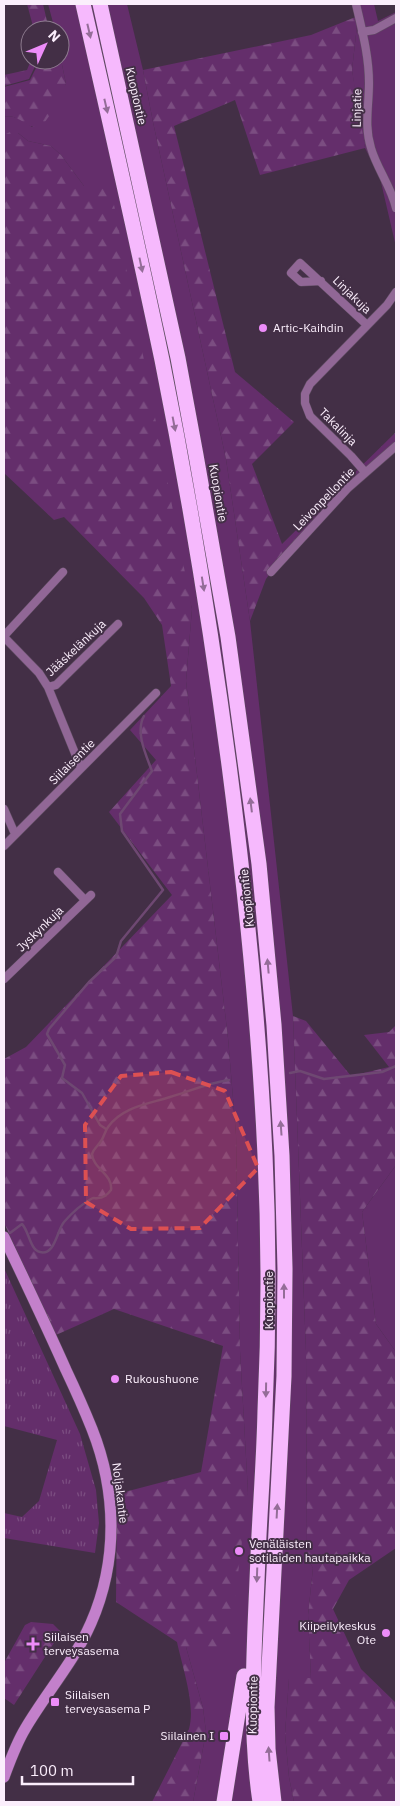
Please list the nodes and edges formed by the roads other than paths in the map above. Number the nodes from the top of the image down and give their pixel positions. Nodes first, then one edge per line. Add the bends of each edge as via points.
1 (83, 4) edge
2 (100, 4) edge
3 (356, 4) edge
4 (396, 18) edge
5 (362, 32) junction
6 (396, 208) edge
7 (321, 281) dead end
8 (396, 292) edge
9 (367, 326) junction
10 (396, 446) edge
11 (365, 472) junction
12 (63, 572) dead end
13 (271, 572) dead end
14 (118, 624) dead end
15 (4, 636) edge
16 (48, 687) junction
17 (156, 693) dead end
18 (81, 768) junction
19 (4, 809) edge
20 (15, 834) junction
21 (4, 846) edge
22 (58, 872) dead end
23 (4, 979) edge
24 (4, 1236) edge
25 (254, 1642) junction
26 (4, 1777) edge
27 (224, 1802) edge
28 (260, 1802) edge
29 (274, 1802) edge

1 -> 25 highway, Kuopiontie via 160,353 184,478 214,657 242,867 257,1026 268,1263 265,1412
29 -> 2 highway, Kuopiontie via 267,1700 284,1376 282,1146 274,1025 260,883 232,664 178,358
3 - 5 street, Linjatie
4 - 5 street via 374,30
5 - 6 street, Linjatie via 367,54 366,122 371,148
7 - 9 street, Linjakuja
8 - 9 street
9 - 11 street, Takalinja via 310,384 305,394 310,416
10 - 11 street, Leivonpellontie
11 - 13 street, Leivonpellontie
12 - 15 street
14 - 16 street, Jääskelänkuja via 56,684
15 - 16 street
16 - 18 street
17 - 18 street, Siilaisentie
18 - 20 street, Siilaisentie
19 - 20 street
20 - 21 street, Siilaisentie
22 - 23 street, Jyskynkuja via 88,898
24 - 26 main road, Noljakantie via 92,1429 104,1464 112,1518 106,1576 90,1626 26,1728
25 - 27 highway via 246,1655
25 - 28 highway, Kuopiontie via 252,1708

